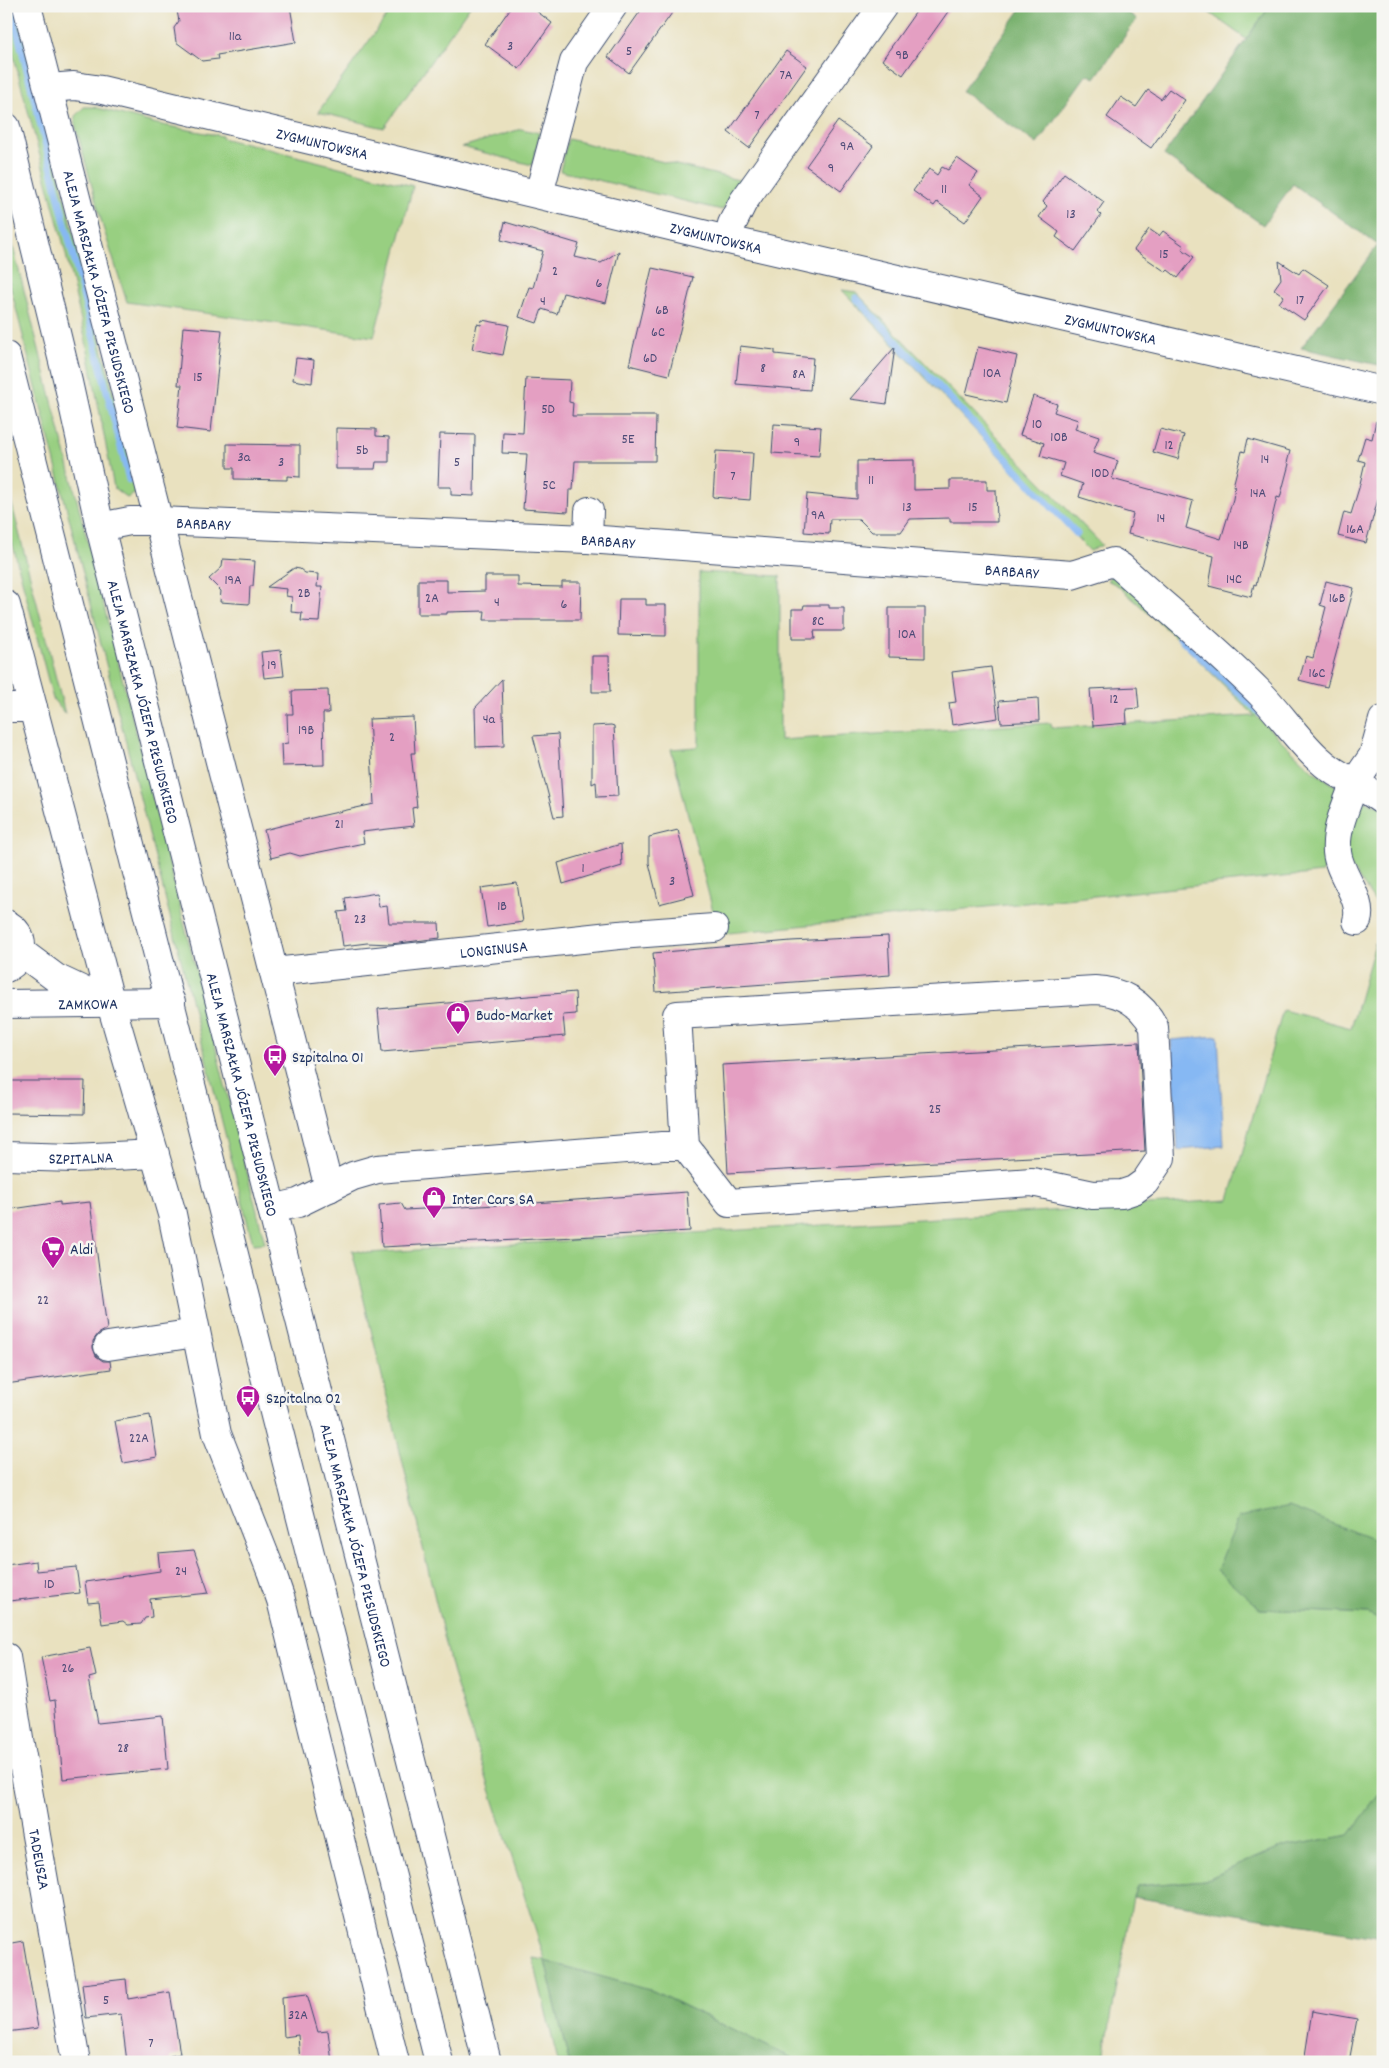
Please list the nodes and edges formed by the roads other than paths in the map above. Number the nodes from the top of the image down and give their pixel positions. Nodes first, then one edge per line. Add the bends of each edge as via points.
1 (27, 6) edge
2 (612, 6) edge
3 (883, 6) edge
4 (49, 88) junction
5 (6, 127) edge
6 (540, 194) junction
7 (728, 240) junction
8 (6, 356) edge
9 (1383, 391) edge
10 (589, 511) dead end
11 (158, 521) junction
12 (100, 527) junction
13 (588, 539) junction
14 (6, 605) edge
15 (6, 708) edge
16 (33, 708) junction
17 (1383, 720) edge
18 (1355, 782) junction
19 (1383, 802) edge
20 (1357, 921) dead end
21 (6, 924) edge
22 (714, 928) dead end
23 (14, 960) edge
24 (274, 972) junction
25 (171, 1002) junction
26 (6, 1004) edge
27 (110, 1004) junction
28 (685, 1146) junction
29 (156, 1154) junction
30 (6, 1156) edge
31 (329, 1188) junction
32 (272, 1209) junction
33 (196, 1333) junction
34 (108, 1346) dead end
35 (6, 1657) edge
36 (13, 1740) edge
37 (76, 2062) edge
38 (395, 2062) edge
39 (439, 2062) edge
40 (487, 2062) edge

1 - 4 street, ALEJA MARSZAŁKA JÓZEFA PIŁSUDSKIEGO
2 - 6 street via 574,62
3 - 7 street via 743,202
4 - 6 street, ZYGMUNTOWSKA via 74,86 102,90
4 - 11 street, ALEJA MARSZAŁKA JÓZEFA PIŁSUDSKIEGO
5 - 12 street, ALEJA MARSZAŁKA JÓZEFA PIŁSUDSKIEGO
6 - 7 street, ZYGMUNTOWSKA
7 - 9 street, ZYGMUNTOWSKA
8 - 25 street
10 - 13 street
11 - 12 street, BARBARY via 130,521
11 - 13 street, BARBARY
11 - 24 street, ALEJA MARSZAŁKA JÓZEFA PIŁSUDSKIEGO
12 - 32 street, ALEJA MARSZAŁKA JÓZEFA PIŁSUDSKIEGO
13 - 18 street, BARBARY via 1072,575 1113,562 1259,692 1321,762
14 - 16 street
15 - 16 street
16 - 27 street
17 - 18 street via 1373,756
18 - 19 street
18 - 20 street via 1340,825 1337,853 1355,900 1359,914
21 - 23 street via 20,938
22 - 24 street, LONGINUSA
23 - 27 street
24 - 31 street, ALEJA MARSZAŁKA JÓZEFA PIŁSUDSKIEGO
25 - 27 street, ZAMKOWA
25 - 39 street
26 - 27 street, ZAMKOWA
27 - 29 street
28 - 28 street via 729,1203 1032,1182 1093,1195 1122,1194 1145,1182 1161,1158 1154,1027 1144,1012 1126,997 1116,992 1095,990 677,1015
28 - 31 street via 377,1169
29 - 30 street, SZPITALNA via 74,1158
29 - 33 street via 172,1214
31 - 32 street via 298,1203
32 - 40 street, ALEJA MARSZAŁKA JÓZEFA PIŁSUDSKIEGO
33 - 34 street
33 - 38 street via 217,1434 281,1600
35 - 36 street, TADEUSZA
36 - 37 street, TADEUSZA

